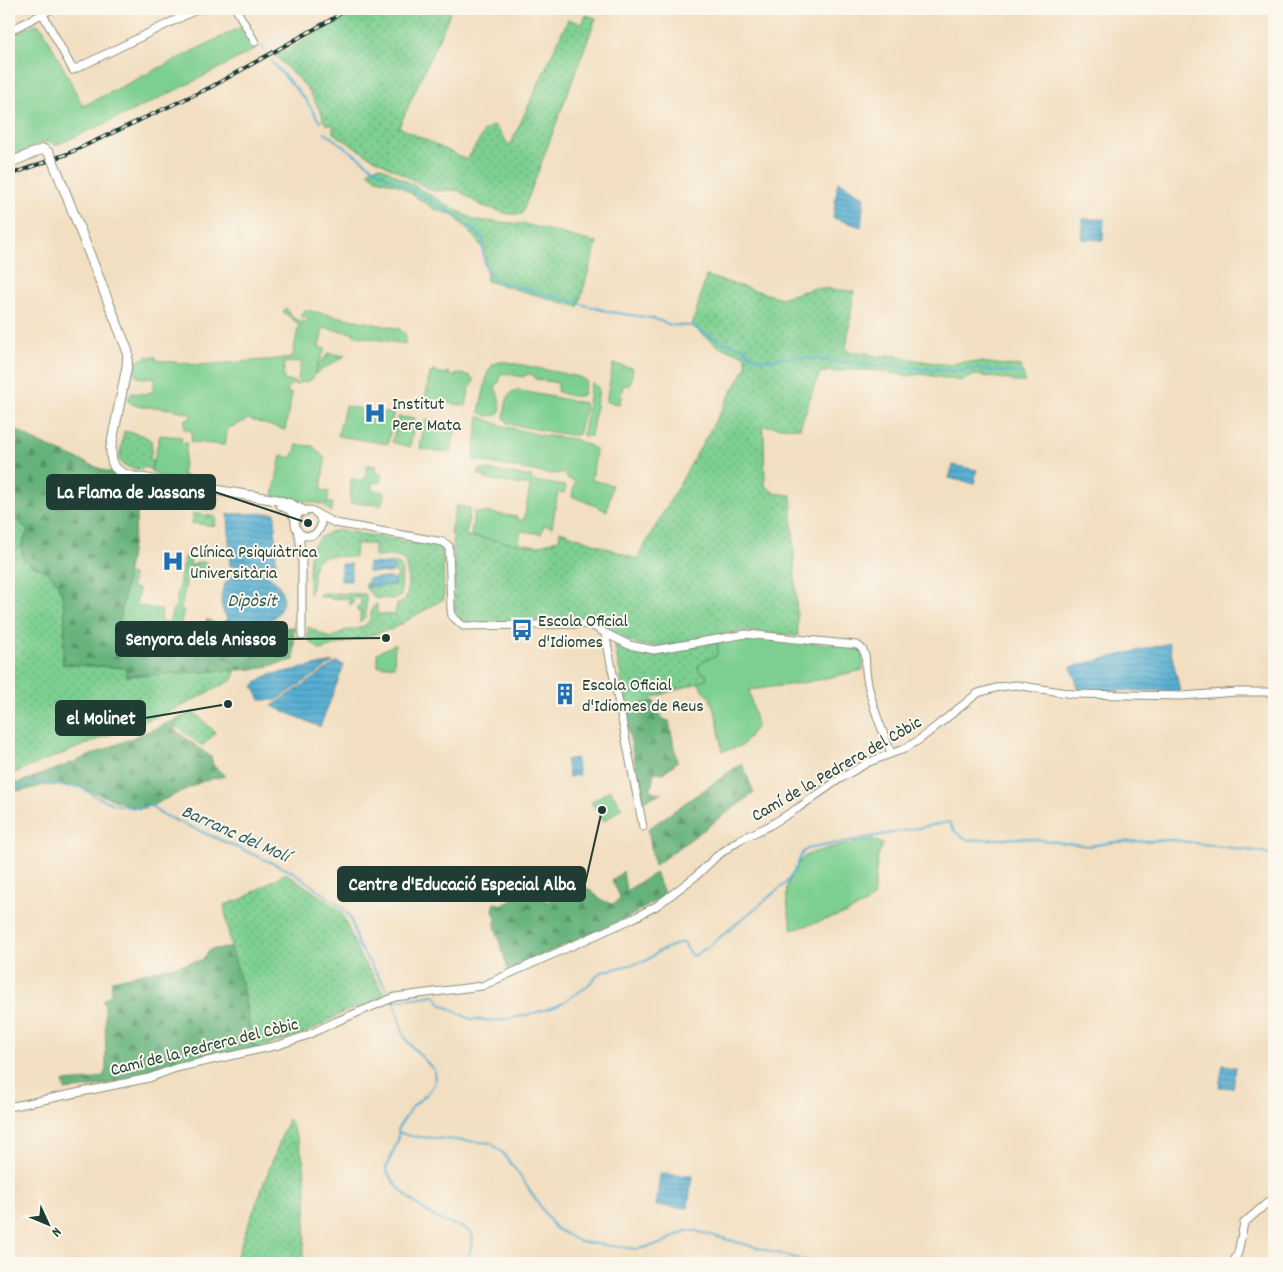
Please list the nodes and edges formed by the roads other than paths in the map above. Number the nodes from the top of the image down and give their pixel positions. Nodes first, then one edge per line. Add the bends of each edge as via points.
1 (52, 9) edge
2 (198, 9) edge
3 (236, 9) edge
4 (41, 11) edge
5 (9, 31) edge
6 (255, 42) dead end
7 (9, 163) edge
8 (272, 500) junction
9 (304, 511) junction
10 (317, 514) junction
11 (296, 519) junction
12 (335, 523) junction
13 (320, 529) junction
14 (298, 531) junction
15 (311, 535) junction
16 (302, 556) junction
17 (605, 633) junction
18 (302, 636) dead end
19 (1274, 692) edge
20 (891, 753) junction
21 (643, 827) dead end
22 (9, 1107) edge
23 (1274, 1197) edge
24 (1233, 1263) edge

1 - 4 street
2 - 4 street via 73,70
3 - 6 street
4 - 5 street
7 - 8 street, bridge via 43,149 50,153 128,352 111,447 115,468 134,477
8 - 9 street
8 - 11 street via 290,510
9 - 10 street
9 - 11 street
10 - 12 street
10 - 13 street via 321,521
11 - 14 street
12 - 13 street
12 - 17 street via 443,542 449,546 452,616 463,626 589,624
13 - 15 street
14 - 15 street
14 - 16 street
15 - 16 street
16 - 18 street
17 - 20 street via 629,645 654,650 746,634 856,645 866,654 868,685
17 - 21 street
19 - 20 street, Camí de la Pedrera del Còbic via 1182,696 1073,694 1016,686 999,687 978,693 919,740
20 - 22 street, Camí de la Pedrera del Còbic via 841,778 769,826 739,840 658,905 482,986 395,997 279,1045 176,1068 149,1078
23 - 24 street via 1244,1223

